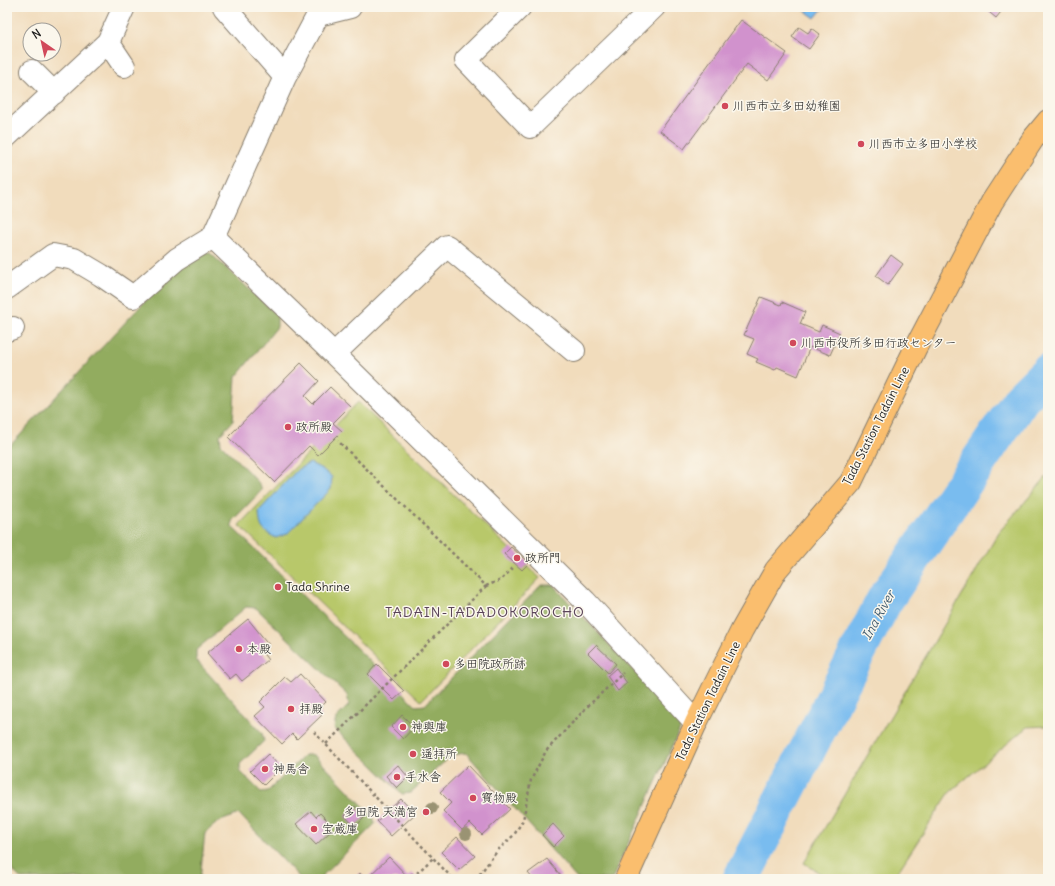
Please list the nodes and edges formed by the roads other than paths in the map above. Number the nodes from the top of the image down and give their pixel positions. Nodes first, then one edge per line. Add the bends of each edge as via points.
1 (124, 7) edge
2 (224, 7) edge
3 (350, 7) edge
4 (520, 7) edge
5 (654, 7) edge
6 (108, 42) junction
7 (124, 66) dead end
8 (32, 71) dead end
9 (285, 77) junction
10 (54, 93) junction
11 (1048, 121) edge
12 (7, 136) edge
13 (213, 237) junction
14 (7, 288) edge
15 (574, 351) dead end
16 (334, 354) junction
17 (696, 723) junction
18 (626, 879) edge

1 - 6 street
2 - 9 street
3 - 9 street via 318,15
4 - 5 street via 466,60 530,127
6 - 7 street
6 - 10 street
8 - 10 street
9 - 13 street
10 - 12 street
11 - 17 main road, Tada Station Tadain Line via 1033,139 992,202 915,349 850,482 776,570 742,630
13 - 14 street via 177,259 133,297 74,258 53,255
13 - 16 street
15 - 16 street via 447,246
16 - 17 street via 585,601
17 - 18 main road, Tada Station Tadain Line

